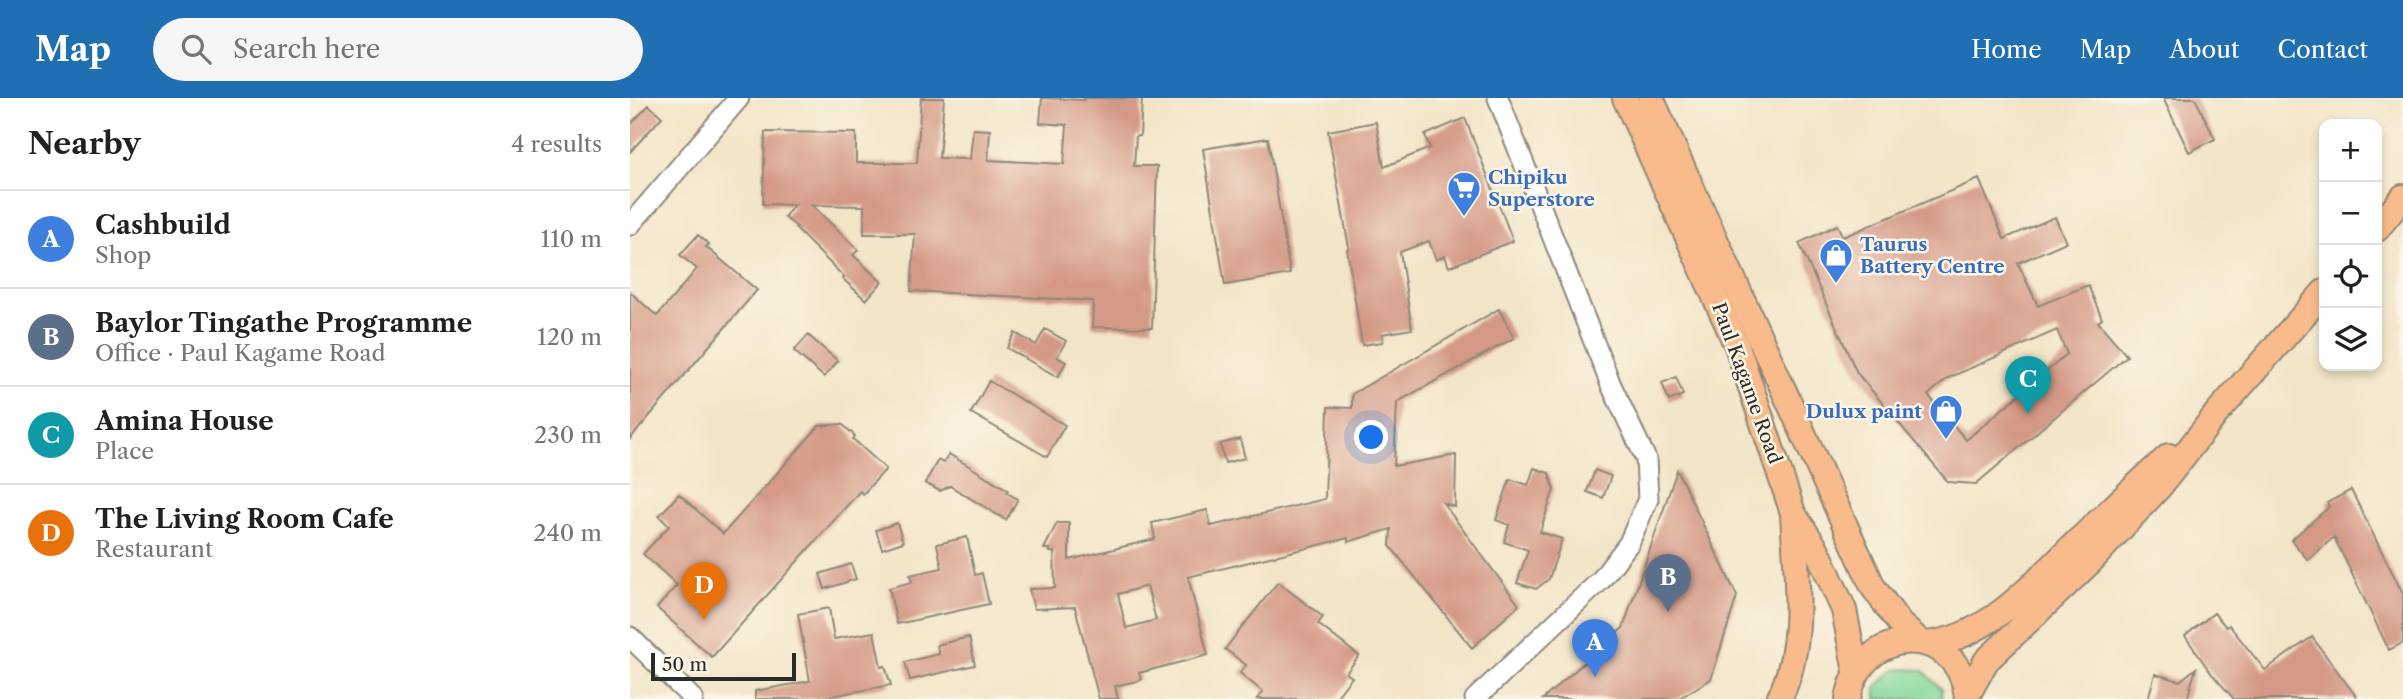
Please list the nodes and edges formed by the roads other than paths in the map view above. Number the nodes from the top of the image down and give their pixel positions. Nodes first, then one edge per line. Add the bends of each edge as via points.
1 (739, 98) edge
2 (1498, 98) edge
3 (1625, 98) edge
4 (1651, 98) edge
5 (2403, 197) edge
6 (2382, 223) edge
7 (630, 225) edge
8 (2319, 298) edge
9 (2217, 413) junction
10 (1793, 513) junction
11 (630, 637) edge
12 (1924, 644) junction
13 (1849, 688) edge
14 (1967, 698) edge
15 (693, 699) edge
16 (1475, 699) edge
17 (1779, 699) edge

1 - 7 street
2 - 16 street via 1611,385 1646,459 1648,499 1629,543 1601,580
3 - 10 main road, Paul Kagame Road via 1737,346
4 - 12 main road via 1873,587 1899,624
5 - 6 main road
8 - 9 main road
9 - 12 main road via 2017,600 1976,629 1943,643
9 - 14 main road via 2161,485 2091,561 1986,661
10 - 13 main road, Paul Kagame Road via 1817,550 1844,610
10 - 17 main road via 1796,648
11 - 15 street
12 - 13 main road via 1890,644 1875,652
12 - 14 main road via 1955,664

